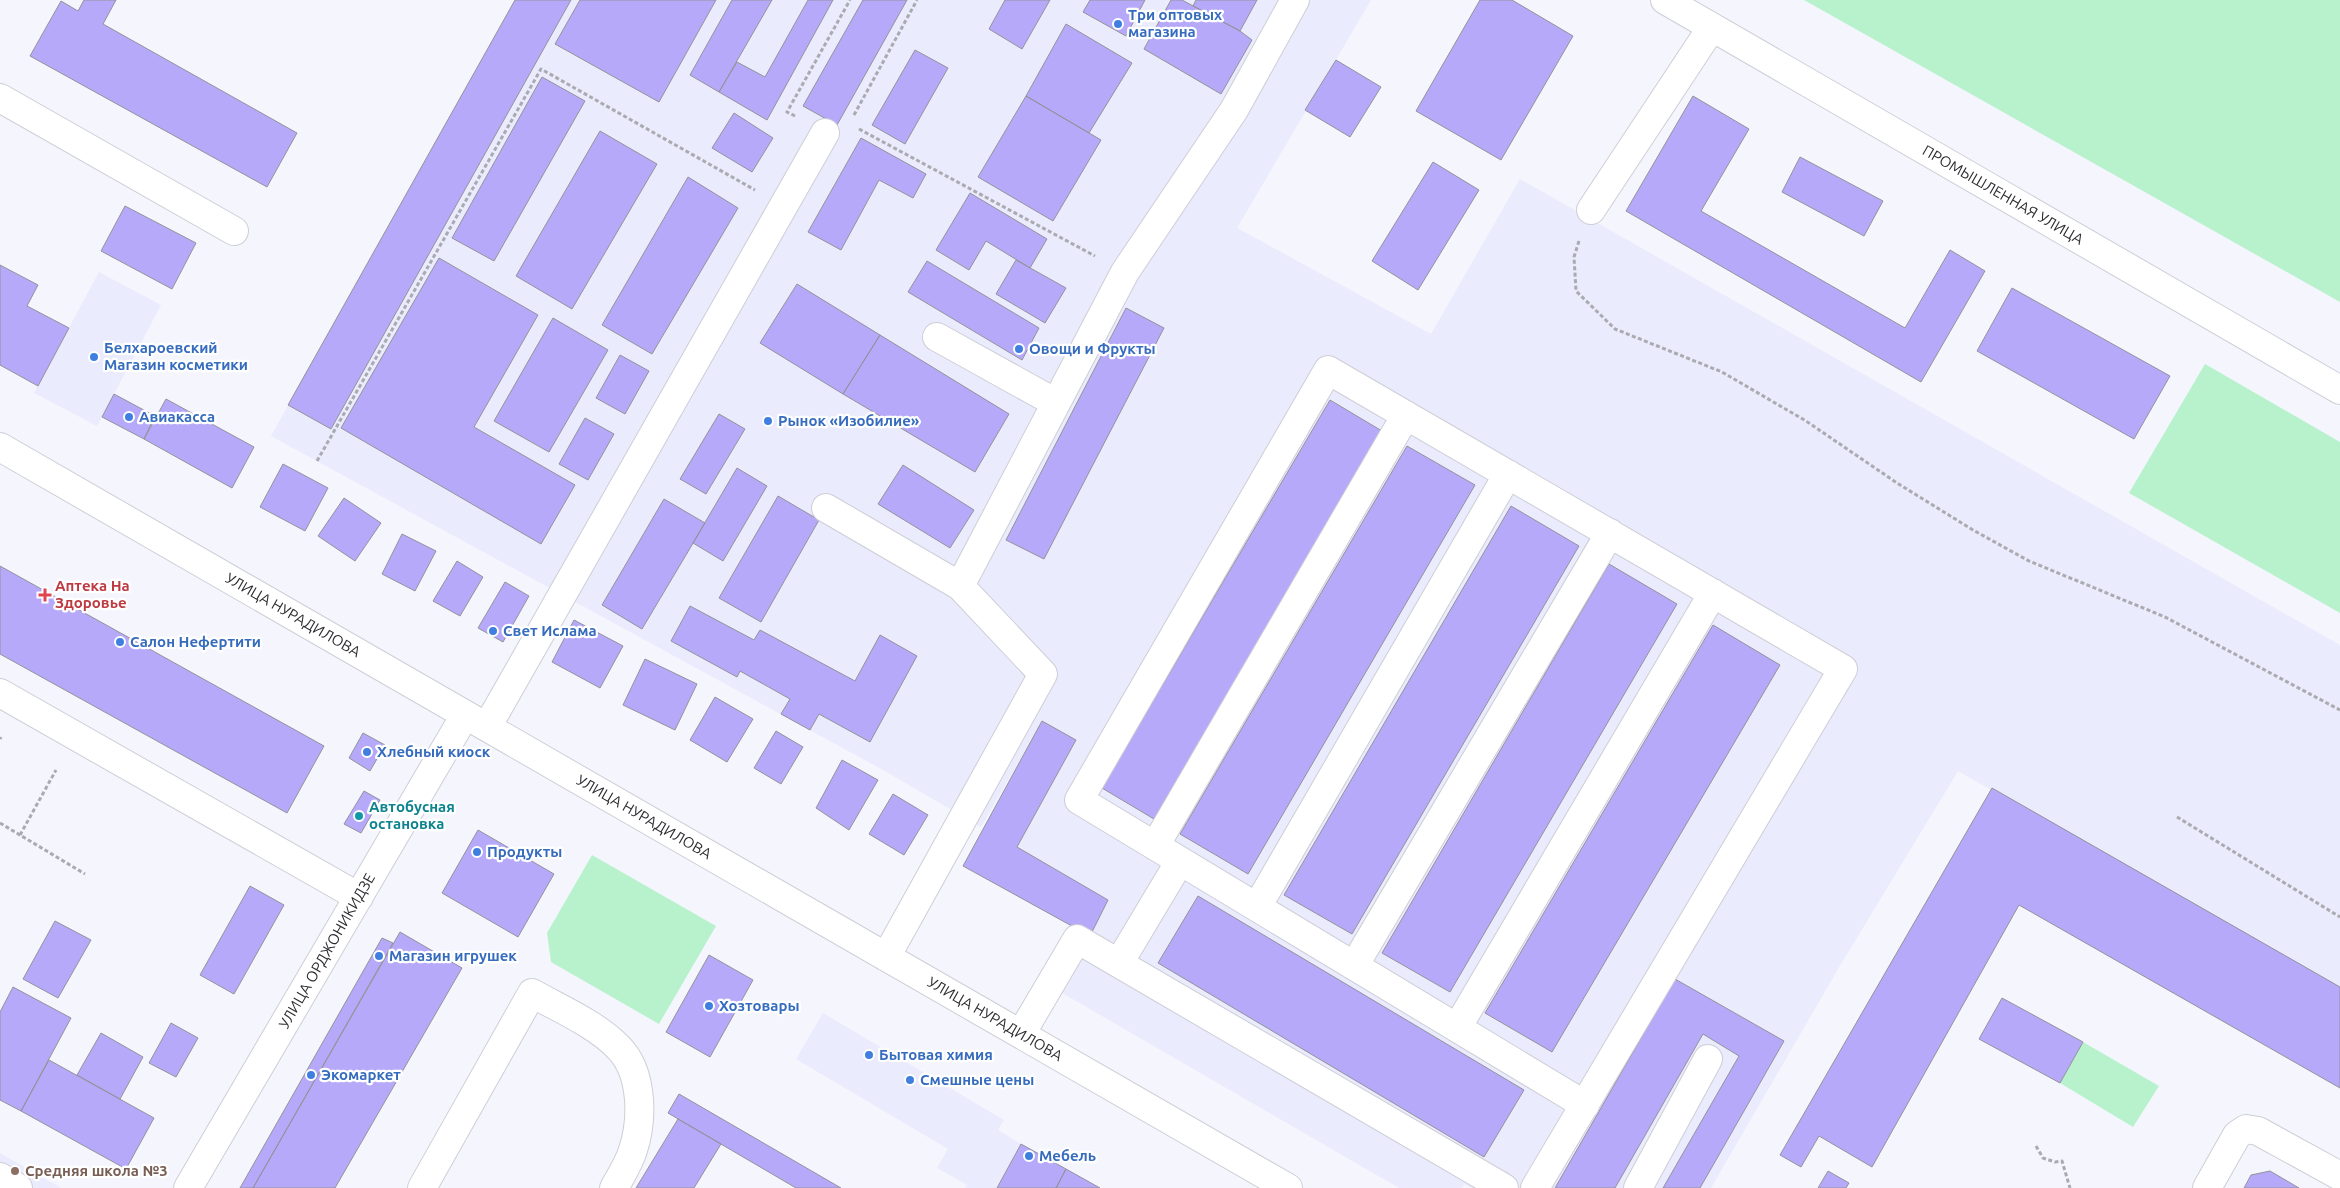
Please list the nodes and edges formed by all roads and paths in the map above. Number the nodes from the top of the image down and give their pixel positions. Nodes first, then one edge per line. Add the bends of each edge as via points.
1 (850, 0) edge
2 (917, 0) edge
3 (1295, 0) edge
4 (1665, 0) edge
5 (1712, 27) junction
6 (0, 98) edge
7 (837, 128) junction
8 (784, 206) junction
9 (1591, 210) joint
10 (234, 231) dead end
11 (1125, 272) junction
12 (937, 337) dead end
13 (2340, 390) edge
14 (1056, 403) junction
15 (1406, 415) junction
16 (0, 446) edge
17 (317, 461) dead end
18 (1508, 474) junction
19 (826, 508) dead end
20 (1610, 533) junction
21 (960, 586) junction
22 (1713, 593) junction
23 (0, 693) edge
24 (2340, 710) edge
25 (476, 721) junction
26 (56, 770) dead end
27 (2177, 818) dead end
28 (0, 823) edge
29 (20, 835) junction
30 (1155, 846) junction
31 (1180, 861) junction
32 (85, 874) dead end
33 (359, 897) junction
34 (1257, 907) junction
35 (2340, 917) edge
36 (886, 957) junction
37 (1119, 963) junction
38 (1354, 966) junction
39 (1456, 1028) junction
40 (1021, 1034) junction
41 (1708, 1059) dead end
42 (1585, 1105) junction
43 (2036, 1146) dead end
44 (2340, 1176) edge
45 (0, 1177) edge
46 (18, 1188) edge
47 (188, 1188) edge
48 (422, 1188) edge
49 (614, 1188) edge
50 (1288, 1188) edge
51 (1504, 1188) edge
52 (1535, 1188) edge
53 (1638, 1188) edge
54 (2070, 1188) edge
55 (2207, 1188) edge

1 - 7 path via 788,112
2 - 7 path
3 - 11 street via 1234,110
4 - 5 street, ПРОМЫШЛЕННАЯ УЛИЦА
5 - 9 street
5 - 13 street, ПРОМЫШЛЕННАЯ УЛИЦА
6 - 10 street
7 - 8 street, УЛИЦА ОРДЖОНИКИДЗЕ
7 - 11 path
8 - 17 path via 541,68
8 - 25 street, УЛИЦА ОРДЖОНИКИДЗЕ
9 - 24 path via 1574,258 1576,291 1615,329 1722,372 1806,420 1897,483 2029,562 2164,617
11 - 14 street
12 - 14 street
14 - 21 street
15 - 18 street
15 - 30 street
15 - 30 street via 1328,370 1079,800
16 - 25 street, УЛИЦА НУРАДИЛОВА
18 - 20 street
18 - 34 street
19 - 21 street
20 - 22 street
20 - 38 street
21 - 36 street via 1043,674
22 - 39 street
22 - 42 street via 1844,669
23 - 33 street
25 - 33 street, УЛИЦА ОРДЖОНИКИДЗЕ
25 - 36 street, УЛИЦА НУРАДИЛОВА
26 - 29 path
27 - 35 path
28 - 29 path
29 - 32 path
30 - 31 street
31 - 34 street
31 - 37 street
33 - 47 street, УЛИЦА ОРДЖОНИКИДЗЕ
34 - 38 street
36 - 40 street, УЛИЦА НУРАДИЛОВА
37 - 40 street via 1077,939
37 - 51 street
38 - 39 street
39 - 42 street
40 - 50 street, УЛИЦА НУРАДИЛОВА
41 - 53 street
42 - 52 street
43 - 54 path via 2043,1158 2062,1161
44 - 55 street via 2258,1131 2246,1129 2237,1135
45 - 46 street
48 - 49 street via 532,992 602,1034 620,1049 631,1069 639,1096 638,1126 633,1151

